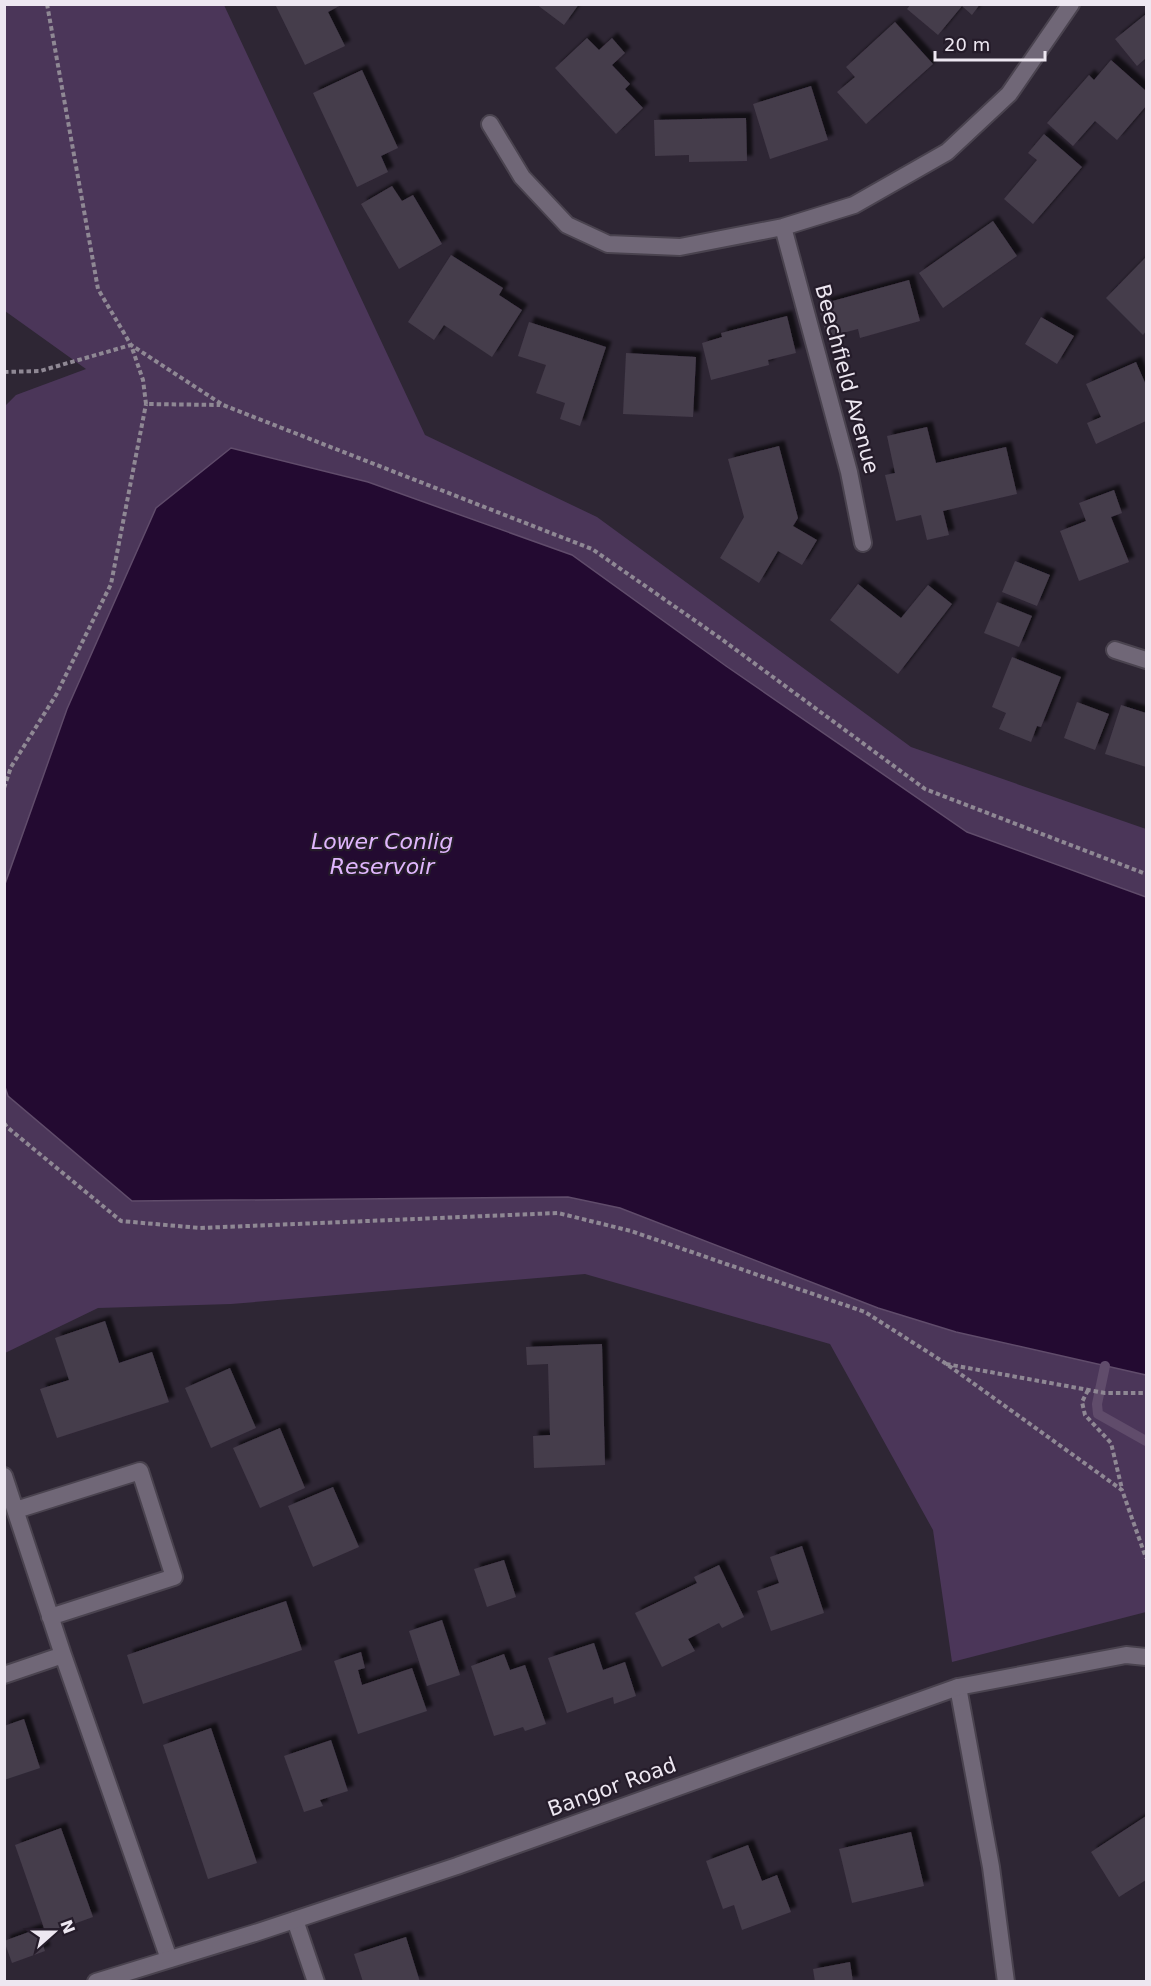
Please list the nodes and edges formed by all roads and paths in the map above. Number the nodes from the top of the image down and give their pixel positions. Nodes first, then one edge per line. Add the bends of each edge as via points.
1 (47, 4) edge
2 (1071, 4) edge
3 (490, 124) dead end
4 (783, 227) junction
5 (131, 345) junction
6 (4, 372) edge
7 (146, 404) junction
8 (223, 405) junction
9 (862, 543) dead end
10 (1115, 650) dead end
11 (1146, 660) edge
12 (4, 788) edge
13 (1146, 874) edge
14 (4, 1123) edge
15 (945, 1363) junction
16 (1090, 1390) junction
17 (1146, 1393) edge
18 (4, 1476) edge
19 (1122, 1490) junction
20 (16, 1510) junction
21 (1146, 1558) edge
22 (50, 1617) junction
23 (63, 1656) junction
24 (1146, 1657) edge
25 (4, 1675) edge
26 (958, 1687) junction
27 (295, 1920) junction
28 (169, 1959) junction
29 (96, 1982) edge
30 (316, 1982) edge
31 (1006, 1982) edge

1 - 5 path via 98,289
2 - 4 street via 1009,94 947,152 854,205
3 - 4 street via 522,177 567,225 608,244 680,247
4 - 9 street, Beechfield Avenue via 849,472
5 - 6 path via 40,371
5 - 7 path via 143,380
5 - 8 path
7 - 8 path
7 - 12 path via 111,584 56,695 11,766
8 - 13 path via 592,549 925,789
10 - 11 street
14 - 15 path via 121,1221 200,1228 558,1213 631,1231 865,1312
15 - 16 path
15 - 19 path
16 - 17 path
16 - 19 path via 1082,1402 1085,1415 1111,1443
18 - 20 street
19 - 21 path
20 - 22 street
20 - 22 street via 140,1471 174,1577
22 - 23 street
23 - 25 street
23 - 28 street
24 - 26 street, Bangor Road via 1125,1655
26 - 27 street, Bangor Road
26 - 31 street
27 - 28 street, Bangor Road
27 - 30 street
28 - 29 street, Bangor Road

